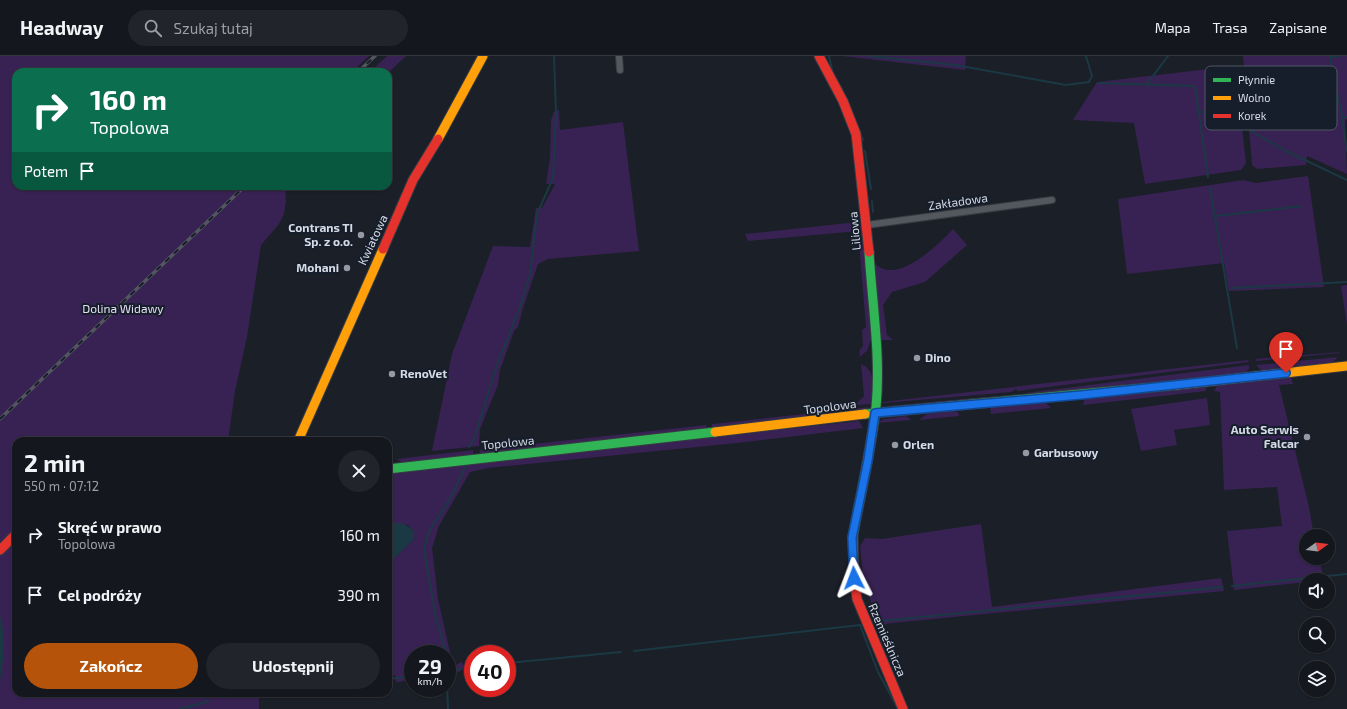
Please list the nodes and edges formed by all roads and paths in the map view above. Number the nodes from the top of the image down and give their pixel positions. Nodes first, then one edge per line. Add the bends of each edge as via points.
1 (483, 56) edge
2 (619, 56) edge
3 (819, 56) edge
4 (620, 70) dead end
5 (1052, 200) dead end
6 (867, 225) junction
7 (1347, 366) edge
8 (875, 413) junction
9 (300, 437) edge
10 (392, 469) edge
11 (12, 538) edge
12 (0, 550) edge
13 (903, 709) edge

1 - 9 street, Kwiatowa via 453,114 413,180
2 - 4 street
3 - 6 street, Liliowa via 843,101 856,134
5 - 6 street, Zakładowa
6 - 8 street, Liliowa via 877,369
7 - 8 street, Topolowa via 1081,395
8 - 10 street, Topolowa
8 - 13 street, Rzemieślnicza via 852,538 854,578 857,599 864,618
11 - 12 street

